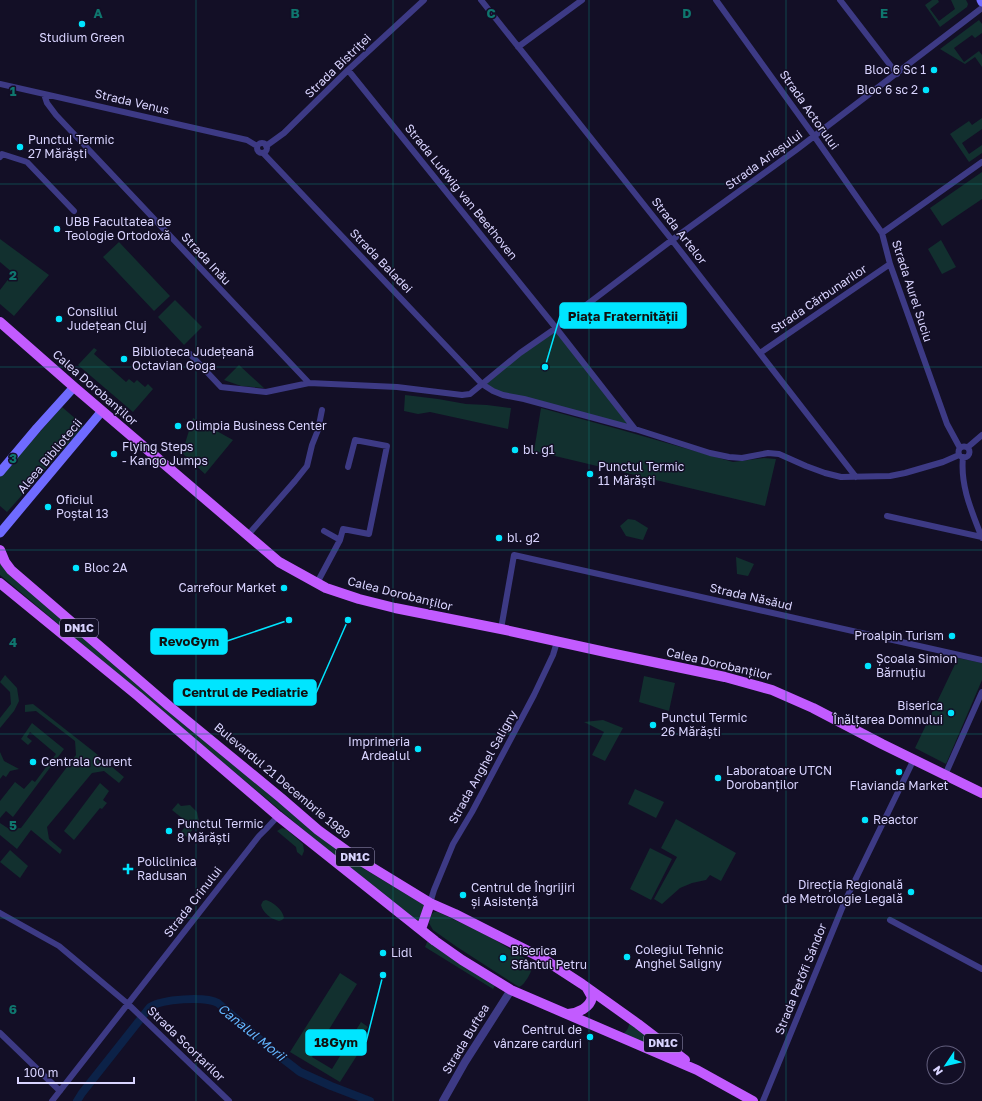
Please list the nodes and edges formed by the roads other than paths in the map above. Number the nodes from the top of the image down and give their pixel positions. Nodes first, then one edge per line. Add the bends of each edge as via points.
1 (424, 0) edge
2 (481, 0) edge
3 (582, 0) edge
4 (716, 0) edge
5 (840, 0) edge
6 (982, 8) edge
7 (518, 47) junction
8 (348, 70) junction
9 (897, 74) junction
10 (0, 84) edge
11 (44, 94) junction
12 (814, 136) junction
13 (257, 146) junction
14 (266, 146) junction
15 (264, 153) junction
16 (0, 157) edge
17 (982, 162) edge
18 (74, 211) dead end
19 (882, 233) junction
20 (672, 240) junction
21 (890, 264) junction
22 (0, 322) edge
23 (556, 328) junction
24 (760, 353) junction
25 (190, 354) dead end
26 (308, 384) junction
27 (482, 384) junction
28 (74, 387) junction
29 (322, 410) dead end
30 (102, 412) junction
31 (635, 429) junction
32 (982, 435) edge
33 (968, 447) junction
34 (961, 453) junction
35 (348, 467) dead end
36 (0, 472) edge
37 (856, 477) junction
38 (887, 516) dead end
39 (324, 531) dead end
40 (0, 533) edge
41 (247, 536) junction
42 (982, 538) edge
43 (340, 540) junction
44 (0, 550) edge
45 (0, 583) edge
46 (317, 583) junction
47 (0, 591) edge
48 (18, 598) junction
49 (501, 629) junction
50 (557, 642) junction
51 (982, 660) edge
52 (982, 692) edge
53 (914, 760) junction
54 (945, 775) junction
55 (982, 793) edge
56 (278, 816) junction
57 (430, 903) junction
58 (0, 913) edge
59 (890, 920) dead end
60 (421, 929) junction
61 (982, 969) edge
62 (587, 988) junction
63 (510, 990) junction
64 (128, 1004) junction
65 (568, 1014) junction
66 (0, 1033) edge
67 (698, 1070) junction
68 (60, 1090) junction
69 (52, 1101) edge
70 (229, 1101) edge
71 (443, 1101) edge
72 (753, 1101) edge
73 (764, 1101) edge

1 - 8 street, Strada Bistriței
2 - 7 street, Strada Artelor
3 - 7 street
4 - 12 street, Strada Actorului
5 - 9 street
6 - 9 street, Strada Arieșului
7 - 20 street, Strada Artelor
8 - 14 street, Strada Bistriței via 284,133
8 - 23 street, Strada Ludwig van Beethoven
9 - 12 street, Strada Arieșului
10 - 11 street, Strada Venus
11 - 13 street, Strada Venus via 243,140
11 - 26 street, Strada Inău via 56,116
12 - 19 street, Strada Actorului
12 - 20 street, Strada Arieșului
13 - 14 street
13 - 15 street via 258,152
14 - 15 street
15 - 27 street, Strada Baladei
16 - 18 street via 2,154 27,162
17 - 19 street, Strada Aurel Suciu
19 - 21 street, Strada Aurel Suciu
20 - 23 street, Strada Arieșului
20 - 24 street, Strada Artelor
21 - 24 street, Strada Cărbunarilor
21 - 34 street, Strada Aurel Suciu via 947,424
22 - 28 main road, Calea Dorobanților
23 - 27 street, Strada Arieșului
23 - 31 street, Strada Ludwig van Beethoven
24 - 37 street, Strada Artelor
25 - 26 street, Strada Arieșului via 221,387 266,392
26 - 27 street, Strada Arieșului via 397,387 462,395 470,394
27 - 31 street, Strada Baladei via 503,395
28 - 30 main road, Calea Dorobanților
28 - 36 main road
29 - 41 street via 307,466
30 - 40 main road, Aleea Bibliotecii
30 - 41 main road, Calea Dorobanților
31 - 37 street, Strada Baladei via 729,457 779,454 825,473
32 - 33 street
33 - 34 street, Strada Baladei via 964,446
33 - 34 street via 970,452 966,457
34 - 37 street, Strada Baladei via 943,462 904,474
34 - 42 street, Strada Aurel Suciu via 966,490
35 - 43 street via 355,440 387,446 369,534 343,529
38 - 42 street
39 - 43 street
41 - 46 main road, Calea Dorobanților via 279,562
43 - 46 street
44 - 57 main road, Bulevardul 21 Decembrie 1989 / DN1C via 11,570 318,830 358,859
45 - 48 main road, Bulevardul 21 Decembrie 1989 / DN1C
46 - 49 main road, Calea Dorobanților via 359,599
47 - 48 main road
48 - 56 main road, Bulevardul 21 Decembrie 1989 / DN1C via 138,696
49 - 50 main road, Calea Dorobanților
49 - 51 street, Strada Năsăud via 514,555
50 - 53 main road, Calea Dorobanților via 725,677 772,690
50 - 57 street, Strada Anghel Saligny via 531,700 453,844
52 - 54 street
53 - 54 main road, Calea Dorobanților
53 - 73 street, Strada Petőfi Sándor via 845,900
54 - 55 main road, Calea Dorobanților
56 - 60 main road, Bulevardul 21 Decembrie 1989 / DN1C
56 - 64 street, Strada Crinului via 259,836
57 - 60 main road
57 - 62 main road, Bulevardul 21 Decembrie 1989 / DN1C via 542,958
58 - 64 street, Strada Scorțarilor via 58,946
59 - 61 street
60 - 63 main road, Bulevardul 21 Decembrie 1989 / DN1C via 462,960
62 - 65 main road via 592,998 590,1004 582,1010
62 - 67 main road, Bulevardul 21 Decembrie 1989 / DN1C
63 - 65 main road, Bulevardul 21 Decembrie 1989 / DN1C
63 - 71 street, Strada Buftea
64 - 68 street, Strada Crinului
64 - 70 street, Strada Scorțarilor
65 - 67 main road, Bulevardul 21 Decembrie 1989 / DN1C
66 - 68 street
67 - 72 main road, Bulevardul 21 Decembrie 1989 / DN1C
68 - 69 street, Strada Crinului

